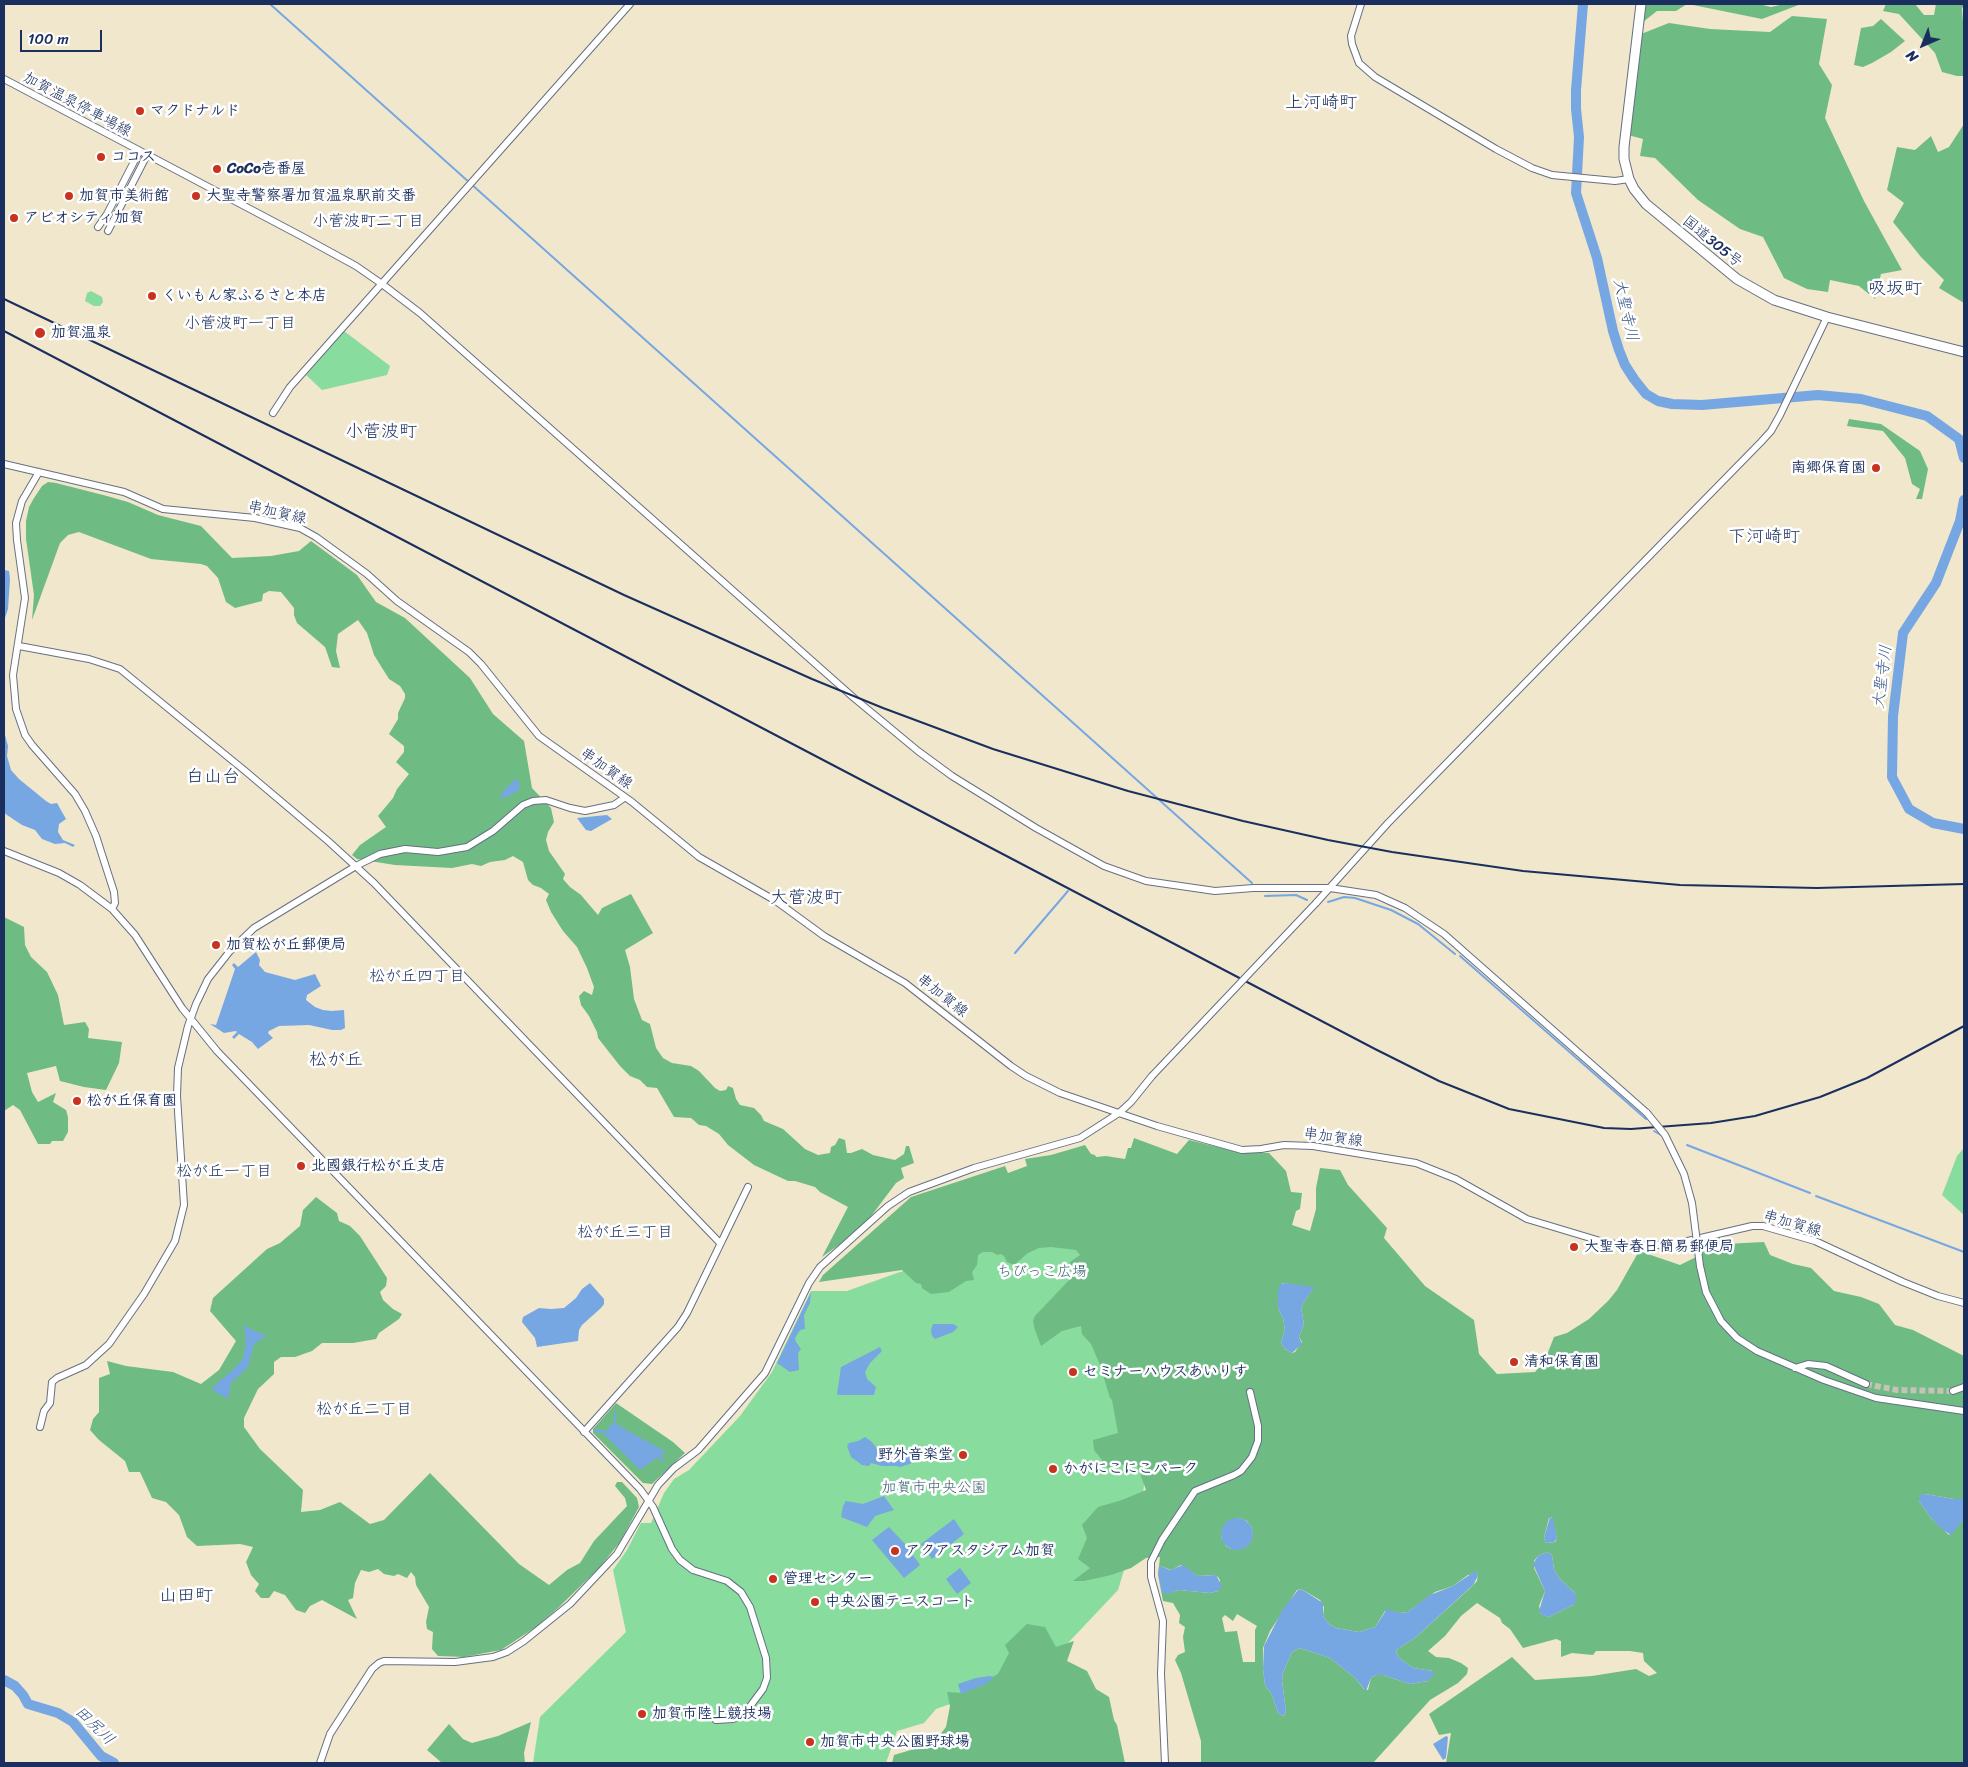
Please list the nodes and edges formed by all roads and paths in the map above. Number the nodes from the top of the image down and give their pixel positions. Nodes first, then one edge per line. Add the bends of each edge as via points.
1 (630, 4) edge
2 (1361, 4) edge
3 (1641, 4) edge
4 (4, 79) edge
5 (139, 152) junction
6 (146, 156) junction
7 (1629, 178) junction
8 (98, 226) dead end
9 (108, 231) dead end
10 (382, 284) junction
11 (1827, 317) junction
12 (1964, 352) edge
13 (273, 413) dead end
14 (4, 464) edge
15 (39, 472) junction
16 (19, 646) junction
17 (624, 798) junction
18 (4, 851) edge
19 (356, 866) junction
20 (1330, 888) junction
21 (112, 909) junction
22 (190, 1019) junction
23 (1118, 1113) junction
24 (748, 1187) dead end
25 (720, 1243) junction
26 (1964, 1303) edge
27 (1795, 1368) junction
28 (1866, 1384) tunnel mouth
29 (1964, 1387) edge
30 (1954, 1391) tunnel mouth
31 (1250, 1392) dead end
32 (1964, 1411) edge
33 (40, 1427) dead end
34 (584, 1432) junction
35 (648, 1500) junction
36 (716, 1720) dead end
37 (320, 1763) edge
38 (1165, 1763) edge

1 - 10 street
2 - 7 street via 1351,36 1352,44 1359,63 1375,77 1532,168 1552,174 1606,180
3 - 7 highway, 国道305号 via 1624,135 1624,159
4 - 5 street, 加賀温泉停車場線
5 - 6 street, 加賀温泉停車場線
5 - 8 street, 加賀温泉停車場線 via 108,214
6 - 9 street
6 - 10 street, 加賀温泉停車場線 via 303,237
7 - 11 highway, 国道305号 via 1652,210 1737,280 1774,300
10 - 13 street via 290,386
10 - 20 street, 加賀温泉停車場線 via 420,313 854,698 952,776 1104,866 1139,879 1215,890
11 - 12 highway, 国道305号
11 - 20 street via 1771,431 1406,805
14 - 15 street, 串加賀線
15 - 16 street via 22,501 16,523 25,590
15 - 17 street, 串加賀線 via 124,492 163,509 255,518 300,528 367,574 402,604 469,652 539,736
16 - 19 street via 88,659 120,669
16 - 21 street via 13,686 19,720 32,745 75,794 85,811 114,892
17 - 19 street via 605,808 585,811 546,800 533,801 522,805 494,831 467,847 438,852 394,850
17 - 23 street, 串加賀線 via 699,857 776,901 824,936 905,983 1026,1076 1060,1093
18 - 21 street via 58,873
19 - 22 street via 244,936 208,980
19 - 25 street
20 - 23 street, bridge
20 - 27 street, 加賀温泉停車場線, bridge via 1376,895 1421,917 1462,949 1647,1113 1665,1135 1684,1174 1692,1203 1703,1284 1721,1321 1757,1351
21 - 22 street via 135,935
22 - 33 street via 178,1068 184,1204 176,1242 109,1344 86,1365 52,1382 50,1404 44,1411
22 - 34 street via 232,1067
23 - 26 street, 串加賀線 via 1242,1150 1284,1145 1313,1146 1416,1163 1456,1179 1527,1219 1607,1244 1676,1244 1763,1226 1810,1239 1903,1282
23 - 35 street via 1080,1138 974,1168 909,1192 888,1206 820,1268 808,1283 765,1373 702,1446 668,1474
24 - 25 street
25 - 34 street via 678,1327
27 - 28 street via 1808,1364 1826,1366
27 - 32 street, 加賀温泉停車場線 via 1876,1398
29 - 30 street
31 - 38 street via 1258,1426 1258,1441 1252,1457 1241,1472 1195,1491 1151,1562 1151,1578 1163,1621 1161,1674
34 - 35 street
35 - 36 street via 680,1560 693,1570 736,1587 746,1598 755,1621 766,1658 766,1683 740,1716
35 - 37 street via 609,1564 564,1610 512,1649 485,1659 384,1661 375,1665 330,1734

